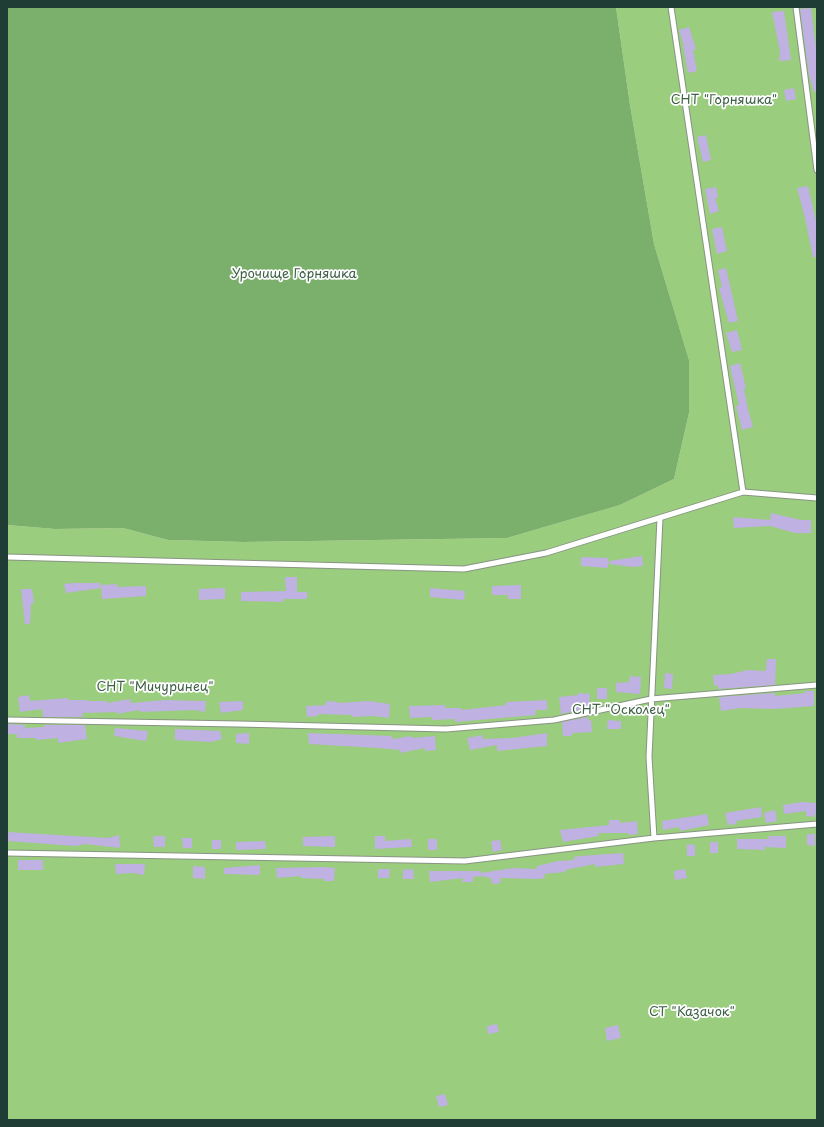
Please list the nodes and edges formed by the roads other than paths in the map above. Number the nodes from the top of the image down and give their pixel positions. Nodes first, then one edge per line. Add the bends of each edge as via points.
1 (671, 7) edge
2 (796, 7) edge
3 (817, 170) edge
4 (743, 492) junction
5 (817, 498) edge
6 (660, 518) junction
7 (7, 557) edge
8 (817, 685) edge
9 (651, 699) junction
10 (7, 720) edge
11 (817, 824) edge
12 (654, 838) junction
13 (7, 853) edge

1 - 4 lane
2 - 3 lane
4 - 5 lane
4 - 6 lane
6 - 7 lane via 546,553 464,569
6 - 9 lane
8 - 9 lane
9 - 10 lane via 554,720 446,729
9 - 12 lane via 649,758
11 - 12 lane
12 - 13 lane via 465,861

